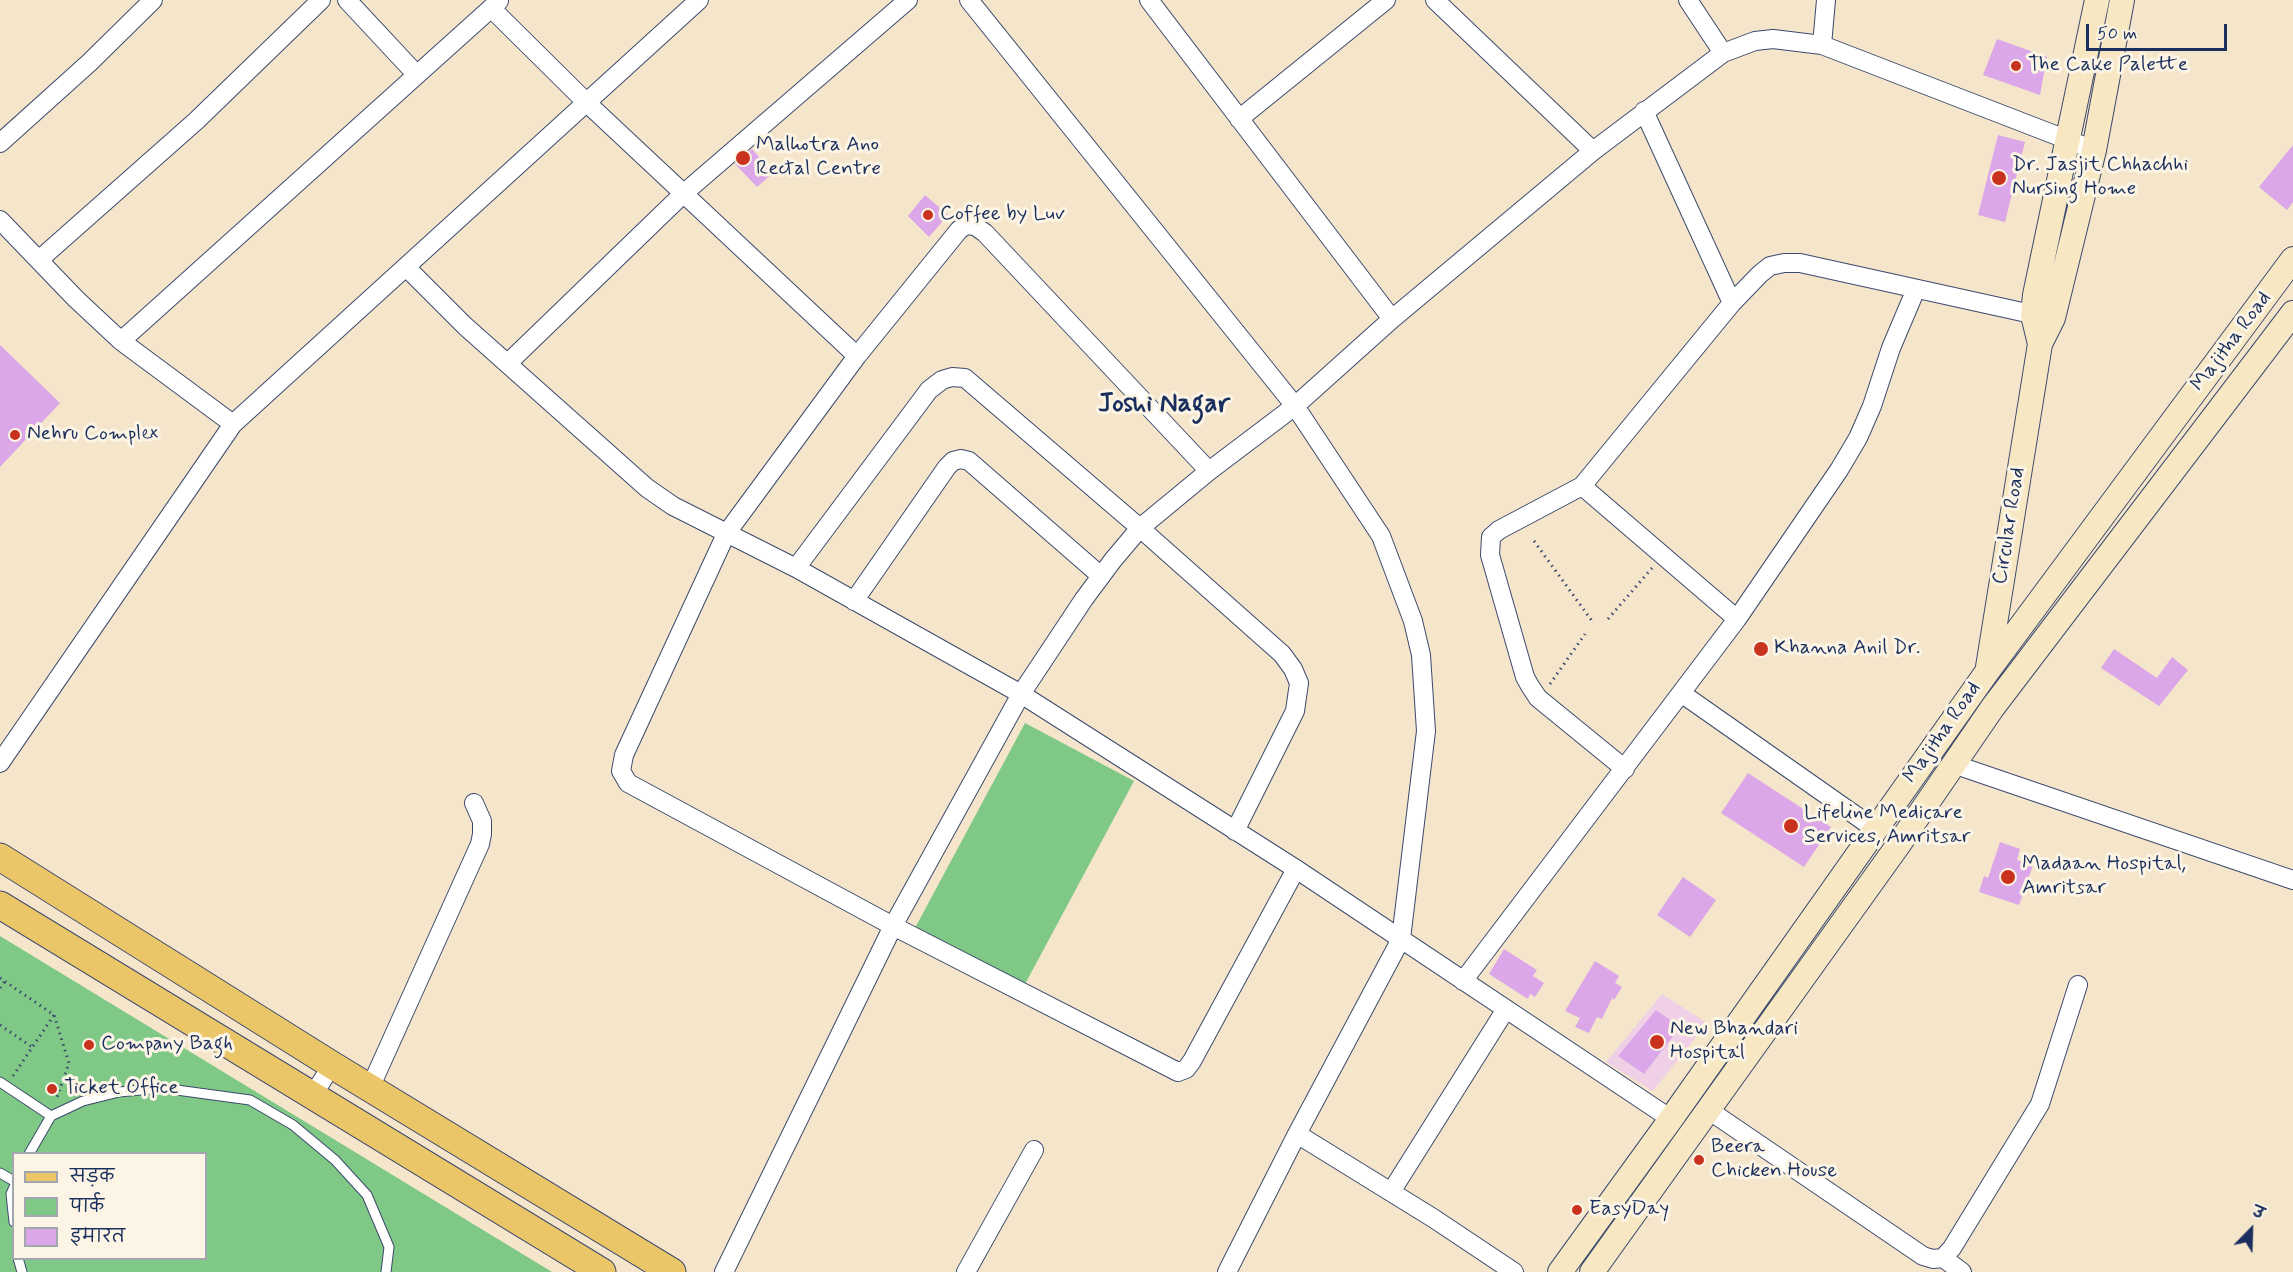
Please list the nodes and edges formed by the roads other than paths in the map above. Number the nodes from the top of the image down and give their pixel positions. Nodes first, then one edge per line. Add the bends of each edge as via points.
1 (153, 0) edge
2 (321, 0) edge
3 (346, 0) edge
4 (699, 0) edge
5 (909, 0) edge
6 (969, 0) edge
7 (1149, 0) edge
8 (1386, 0) edge
9 (1435, 0) edge
10 (1688, 0) edge
11 (1826, 0) edge
12 (2097, 0) edge
13 (2122, 0) edge
14 (495, 4) edge
15 (1822, 45) junction
16 (1724, 53) junction
17 (416, 74) junction
18 (587, 104) junction
19 (1644, 111) junction
20 (1239, 119) junction
21 (2068, 140) junction
22 (0, 143) edge
23 (2094, 150) junction
24 (1593, 151) junction
25 (683, 194) junction
26 (0, 220) edge
27 (40, 259) junction
28 (2293, 260) edge
29 (407, 268) junction
30 (1916, 289) junction
31 (1732, 303) junction
32 (2293, 313) edge
33 (2043, 316) junction
34 (1392, 319) junction
35 (121, 340) junction
36 (857, 356) junction
37 (508, 363) junction
38 (1295, 406) junction
39 (233, 424) junction
40 (1209, 471) junction
41 (1582, 486) junction
42 (1140, 528) junction
43 (726, 534) junction
44 (796, 568) junction
45 (1101, 576) junction
46 (854, 601) junction
47 (1737, 619) junction
48 (1987, 672) junction
49 (1681, 693) junction
50 (1022, 694) junction
51 (1994, 707) junction
52 (0, 763) edge
53 (1953, 764) junction
54 (1625, 769) junction
55 (474, 804) dead end
56 (1875, 829) junction
57 (1235, 831) junction
58 (0, 857) edge
59 (1296, 869) junction
60 (2293, 880) edge
61 (0, 905) edge
62 (893, 926) junction
63 (1401, 939) junction
64 (1463, 981) junction
65 (2078, 985) dead end
66 (1506, 1009) junction
67 (332, 1065) junction
68 (3, 1084) edge
69 (370, 1088) junction
70 (313, 1095) junction
71 (1707, 1109) junction
72 (51, 1116) junction
73 (1671, 1119) junction
74 (1297, 1134) junction
75 (1034, 1150) dead end
76 (29, 1152) edge
77 (12, 1190) edge
78 (1391, 1192) junction
79 (12, 1208) edge
80 (1943, 1258) junction
81 (386, 1272) edge
82 (602, 1272) edge
83 (672, 1272) edge
84 (724, 1272) edge
85 (966, 1272) edge
86 (1227, 1272) edge
87 (1514, 1272) edge
88 (1560, 1272) edge
89 (1592, 1272) edge
90 (1962, 1272) edge

1 - 22 street
2 - 27 street via 196,121
3 - 17 street
4 - 18 street
5 - 25 street
6 - 38 street
7 - 20 street
8 - 20 street
9 - 24 street
10 - 16 street
11 - 15 street
12 - 21 main road, Circular Road
13 - 23 main road, Circular Road
14 - 17 street
14 - 18 street
15 - 16 street via 1773,39 1755,41
15 - 21 street
16 - 19 street
17 - 35 street
18 - 25 street
18 - 29 street
19 - 24 street
19 - 31 street
20 - 34 street
21 - 23 street
21 - 33 main road, Circular Road via 2035,296
23 - 33 main road, Circular Road
24 - 34 street
25 - 36 street
25 - 37 street
26 - 27 street
27 - 35 street
28 - 48 main road, Majitha Road
29 - 37 street
29 - 39 street
30 - 31 street via 1800,263 1784,263 1770,266
30 - 33 street
30 - 47 street via 1858,438
31 - 41 street
32 - 51 main road, Majitha Road
33 - 48 main road, Circular Road
34 - 38 street
35 - 39 street
36 - 40 street via 959,230 966,225 975,226
36 - 43 street
37 - 43 street via 647,488
38 - 40 street
38 - 63 street via 1381,536 1413,621 1421,655 1426,731
39 - 52 street
40 - 42 street
41 - 47 street
41 - 54 street via 1499,530 1491,537 1490,555 1530,686 1539,698
42 - 44 street via 965,378 952,377 929,390
42 - 45 street
42 - 57 street via 1282,654 1299,683 1295,711
43 - 44 street
43 - 62 street via 624,755 623,777
44 - 46 street
45 - 46 street via 969,461 961,459 947,466
45 - 50 street
46 - 50 street
47 - 49 street
48 - 51 main road, Circular Road
48 - 56 main road, Majitha Road
49 - 54 street
49 - 56 street
50 - 57 street
50 - 62 street
51 - 53 main road, Majitha Road
53 - 60 street
53 - 71 main road, Majitha Road
54 - 64 street
55 - 69 street via 482,820 480,844
56 - 73 main road, Majitha Road
57 - 59 street
58 - 67 main road
59 - 62 street via 1192,1061 1182,1072 1170,1070
59 - 63 street
61 - 70 main road
62 - 84 street
63 - 64 street
63 - 74 street
64 - 66 street
65 - 80 street via 2040,1104
66 - 73 street
66 - 78 street
67 - 69 main road
67 - 70 street
68 - 72 lane
69 - 83 main road
70 - 82 main road
71 - 80 street via 1923,1256
71 - 89 main road, Majitha Road
72 - 76 lane
72 - 81 lane via 119,1092 162,1088 250,1100 302,1132 367,1195 389,1248
73 - 88 main road, Majitha Road
74 - 78 street
74 - 86 street
75 - 85 street
77 - 79 lane
78 - 87 street
80 - 90 street

